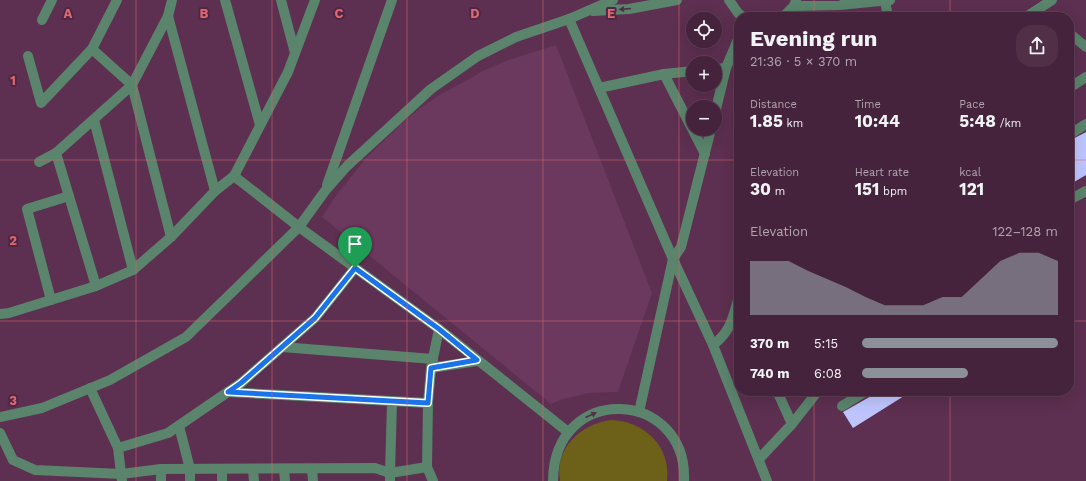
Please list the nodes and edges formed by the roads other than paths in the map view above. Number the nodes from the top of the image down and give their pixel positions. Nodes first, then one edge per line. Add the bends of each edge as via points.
1 (52, 0) edge
2 (117, 0) edge
3 (172, 0) edge
4 (225, 0) edge
5 (281, 0) edge
6 (315, 0) edge
7 (392, 0) edge
8 (613, 0) edge
9 (677, 0) edge
10 (729, 0) edge
11 (1052, 0) edge
12 (888, 1) edge
13 (795, 3) edge
14 (585, 12) junction
15 (737, 12) edge
16 (787, 12) edge
17 (888, 12) edge
18 (1037, 12) edge
19 (168, 16) junction
20 (569, 19) junction
21 (42, 20) dead end
22 (1074, 37) edge
23 (1086, 48) edge
24 (92, 49) junction
25 (295, 53) junction
26 (28, 56) dead end
27 (734, 56) edge
28 (722, 68) edge
29 (726, 68) junction
30 (686, 72) edge
31 (664, 74) junction
32 (1086, 77) edge
33 (1074, 85) edge
34 (132, 86) junction
35 (599, 88) junction
36 (718, 100) edge
37 (94, 120) junction
38 (1086, 124) edge
39 (260, 125) junction
40 (1074, 132) edge
41 (709, 136) edge
42 (56, 153) junction
43 (705, 154) junction
44 (38, 162) dead end
45 (234, 176) junction
46 (215, 191) junction
47 (325, 191) junction
48 (1086, 191) edge
49 (69, 196) junction
50 (1074, 197) edge
51 (299, 228) junction
52 (171, 237) junction
53 (673, 259) junction
54 (355, 268) junction
55 (133, 270) junction
56 (96, 286) junction
57 (51, 300) junction
58 (0, 314) edge
59 (734, 328) edge
60 (439, 329) junction
61 (713, 345) junction
62 (282, 347) junction
63 (477, 360) junction
64 (432, 364) junction
65 (90, 388) junction
66 (228, 392) junction
67 (779, 396) edge
68 (814, 396) edge
69 (858, 396) edge
70 (392, 402) junction
71 (428, 403) junction
72 (842, 406) dead end
73 (639, 412) junction
74 (0, 417) edge
75 (792, 424) junction
76 (179, 426) junction
77 (568, 432) junction
78 (0, 433) edge
79 (118, 448) junction
80 (759, 459) junction
81 (427, 467) junction
82 (161, 469) junction
83 (190, 469) junction
84 (222, 469) junction
85 (253, 469) junction
86 (284, 469) junction
87 (312, 469) junction
88 (121, 477) edge
89 (390, 477) edge
90 (161, 481) edge
91 (190, 481) edge
92 (222, 481) edge
93 (254, 481) edge
94 (285, 481) edge
95 (313, 481) edge
96 (432, 481) edge
97 (553, 481) edge
98 (684, 481) edge
99 (767, 481) edge

1 - 21 street
2 - 24 street
3 - 19 street
4 - 39 street
5 - 25 street
6 - 25 street
7 - 47 street
8 - 14 street
9 -> 14 street via 628,9
10 - 15 street
11 - 18 street
12 - 13 street
12 - 17 street
13 - 16 street
14 - 20 street
19 - 34 street
19 - 46 street
20 - 35 street
20 - 47 street via 516,37 478,56 431,89 347,166
22 - 23 street
24 - 26 street via 41,103
24 - 34 street
25 - 39 street via 288,72
27 - 29 street
28 - 29 street
29 - 36 street
30 - 31 street
31 - 35 street
31 - 43 street
32 - 33 street
34 - 37 street
34 - 52 street
35 - 53 street
37 - 42 street
37 - 55 street
38 - 40 street
39 - 45 street
41 - 43 street
42 - 44 street
42 - 49 street
43 - 53 street via 681,247
45 - 46 street
45 - 51 street
46 - 52 street
47 - 51 street
48 - 50 street
49 - 56 street
49 - 57 street via 27,209
51 - 54 street
51 - 65 street via 186,337 110,380
52 - 55 street
53 - 61 street
53 - 73 street
54 - 60 street
54 - 62 street via 315,318
55 - 56 street
56 - 57 street
57 - 58 street
59 - 61 street
60 - 63 street
60 - 64 street
61 - 80 street via 738,413
62 - 64 street
62 - 66 street
63 - 64 street
63 - 77 street
64 - 71 street
65 - 74 street via 42,408
65 - 79 street
66 - 70 street
66 - 76 street
67 - 75 street
68 - 75 street
69 - 72 street
70 - 71 street
70 - 89 street
71 - 81 street
77 -> 73 street via 579,421 608,409
73 - 98 street via 656,421 670,434 680,450
75 - 80 street
76 - 79 street via 168,433
76 - 83 street
77 - 97 street via 558,447 553,464
78 - 88 street via 13,460 35,470
79 - 88 street
80 - 99 street
81 - 89 street
81 - 96 street
82 - 83 street
82 - 88 street
82 - 90 street
83 - 84 street
83 - 91 street
84 - 85 street
84 - 92 street
85 - 86 street
85 - 93 street
86 - 87 street
86 - 94 street
87 - 89 street via 375,468
87 - 95 street

